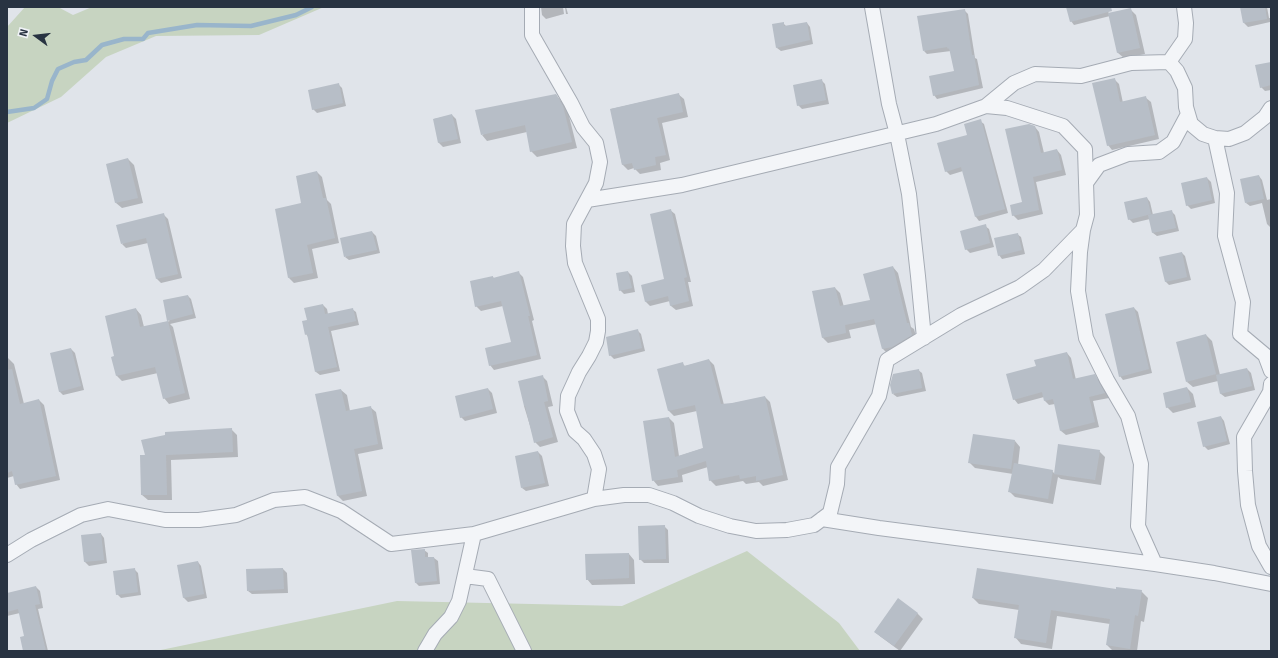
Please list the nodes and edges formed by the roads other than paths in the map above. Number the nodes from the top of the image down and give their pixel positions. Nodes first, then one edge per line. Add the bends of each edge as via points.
1 (532, 7) edge
2 (872, 7) edge
3 (1184, 7) edge
4 (1169, 62) junction
5 (986, 106) junction
6 (1271, 108) edge
7 (1188, 114) junction
8 (897, 134) junction
9 (1215, 138) junction
10 (1086, 183) junction
11 (587, 200) junction
12 (1083, 230) junction
13 (924, 338) junction
14 (1271, 371) edge
15 (1271, 384) edge
16 (594, 499) junction
17 (822, 519) junction
18 (474, 534) junction
19 (7, 555) edge
20 (1154, 564) junction
21 (1271, 567) edge
22 (465, 576) junction
23 (1271, 584) edge
24 (435, 634) junction
25 (425, 651) edge
26 (435, 651) edge
27 (524, 651) edge

1 - 11 street via 532,35 572,103 583,127 596,143 600,162 596,183
2 - 8 street via 889,104
3 - 4 street via 1185,39
4 - 5 street via 1131,63 1081,76 1035,74 1014,83
4 - 7 street via 1177,71 1185,88
5 - 8 street via 936,124
5 - 10 street via 1007,108 1063,126 1085,149
6 - 9 street via 1265,117 1245,133 1229,139
7 - 9 street via 1191,124 1202,134
7 - 10 street via 1173,142 1159,152 1128,154 1099,165
8 - 11 street via 682,185
8 - 13 street via 909,194
9 - 14 street via 1227,193 1225,236 1242,302 1240,334 1266,355
10 - 12 street via 1087,215
11 - 16 street via 574,224 573,246 576,263 598,320 598,331 596,342 568,396 567,411 575,431 594,454 599,469
12 - 13 street via 1044,270 1020,287 961,315
12 - 20 street via 1078,291 1086,338 1128,416 1141,464 1138,526
13 - 17 street via 887,360 879,396 838,467 830,512
15 - 21 street via 1270,392 1244,437 1248,505 1259,546
16 - 17 street via 649,495 700,516 756,531 787,530 814,525
16 - 18 street
17 - 20 street
18 - 19 street via 391,544 341,511 305,498 274,500 236,515 199,520 165,520 108,509 81,514
18 - 22 street
20 - 23 street
22 - 24 street via 459,602 451,617
22 - 27 street via 488,579
24 - 25 street
24 - 26 street

